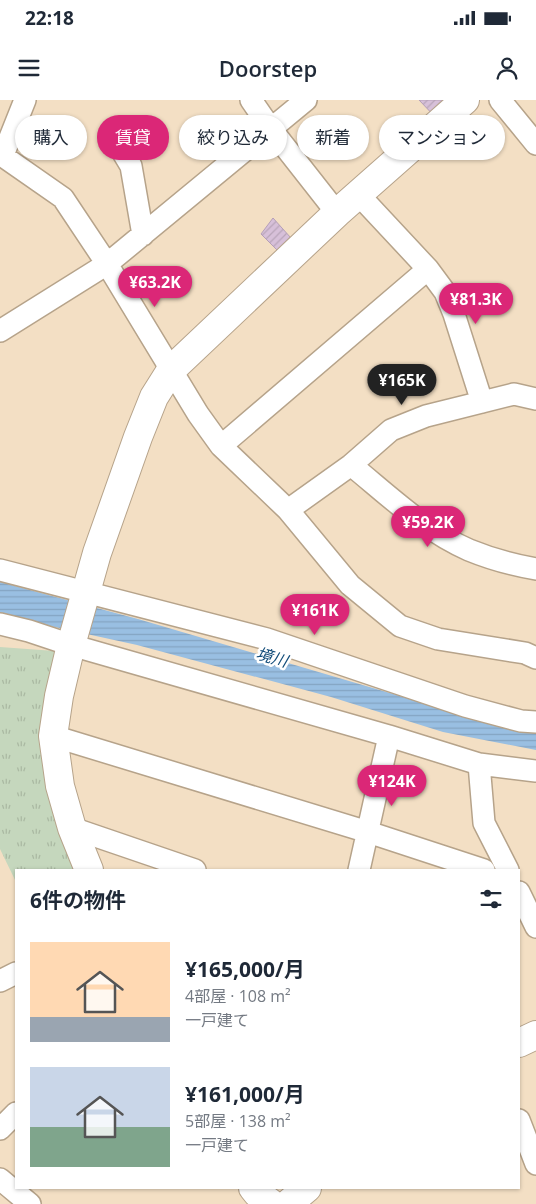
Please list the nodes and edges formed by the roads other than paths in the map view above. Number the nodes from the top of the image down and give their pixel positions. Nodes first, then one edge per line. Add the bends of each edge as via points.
1 (25, 100) edge
2 (251, 100) edge
3 (306, 100) edge
4 (465, 100) edge
5 (500, 100) edge
6 (261, 115) edge
7 (287, 116) edge
8 (536, 144) edge
9 (287, 150) edge
10 (1, 154) edge
11 (127, 160) edge
12 (235, 160) edge
13 (358, 194) junction
14 (337, 212) junction
15 (144, 235) junction
16 (108, 264) junction
17 (428, 269) junction
18 (4, 321) edge
19 (171, 370) junction
20 (536, 399) edge
21 (482, 402) junction
22 (221, 446) junction
23 (351, 465) junction
24 (288, 510) junction
25 (536, 569) edge
26 (0, 570) edge
27 (85, 596) junction
28 (0, 624) edge
29 (72, 642) junction
30 (536, 658) edge
31 (536, 722) edge
32 (53, 736) junction
33 (389, 736) junction
34 (479, 764) junction
35 (536, 771) edge
36 (72, 828) junction
37 (368, 832) junction
38 (89, 869) edge
39 (191, 869) edge
40 (359, 869) edge
41 (481, 869) edge
42 (507, 869) edge
43 (520, 894) edge
44 (536, 927) edge
45 (15, 974) edge
46 (0, 981) edge
47 (536, 1035) edge
48 (520, 1043) edge
49 (15, 1114) edge
50 (520, 1123) edge
51 (0, 1129) edge
52 (536, 1164) edge
53 (0, 1180) edge
54 (255, 1189) edge
55 (306, 1189) edge
56 (30, 1204) edge
57 (272, 1204) edge
58 (288, 1204) edge

1 - 10 street
2 - 6 street
3 - 7 street
4 - 13 street
5 - 8 street
9 - 14 street
10 - 16 street via 63,198
11 - 15 street
12 - 15 street
13 - 14 street
13 - 17 street
14 - 19 street
15 - 16 street
16 - 18 street
16 - 19 street
17 - 21 street via 445,292 454,314
17 - 22 street
19 - 22 street
19 - 27 street via 154,397 138,437
20 - 21 street via 514,394
21 - 23 street via 426,416 391,430
22 - 24 street
23 - 24 street
23 - 25 street via 423,524 468,550
24 - 30 street via 350,585 400,626 438,639 525,653
26 - 27 street
27 - 29 street
27 - 31 street via 267,639 465,706
28 - 29 street
29 - 32 street
29 - 33 street
32 - 36 street via 60,786
32 - 37 street
33 - 34 street
33 - 37 street
34 - 35 street
34 - 42 street via 484,823
36 - 38 street
36 - 39 street
37 - 40 street
37 - 41 street
43 - 44 street
45 - 46 street
47 - 48 street
49 - 51 street
50 - 52 street
53 - 56 street
54 - 57 street
55 - 58 street

